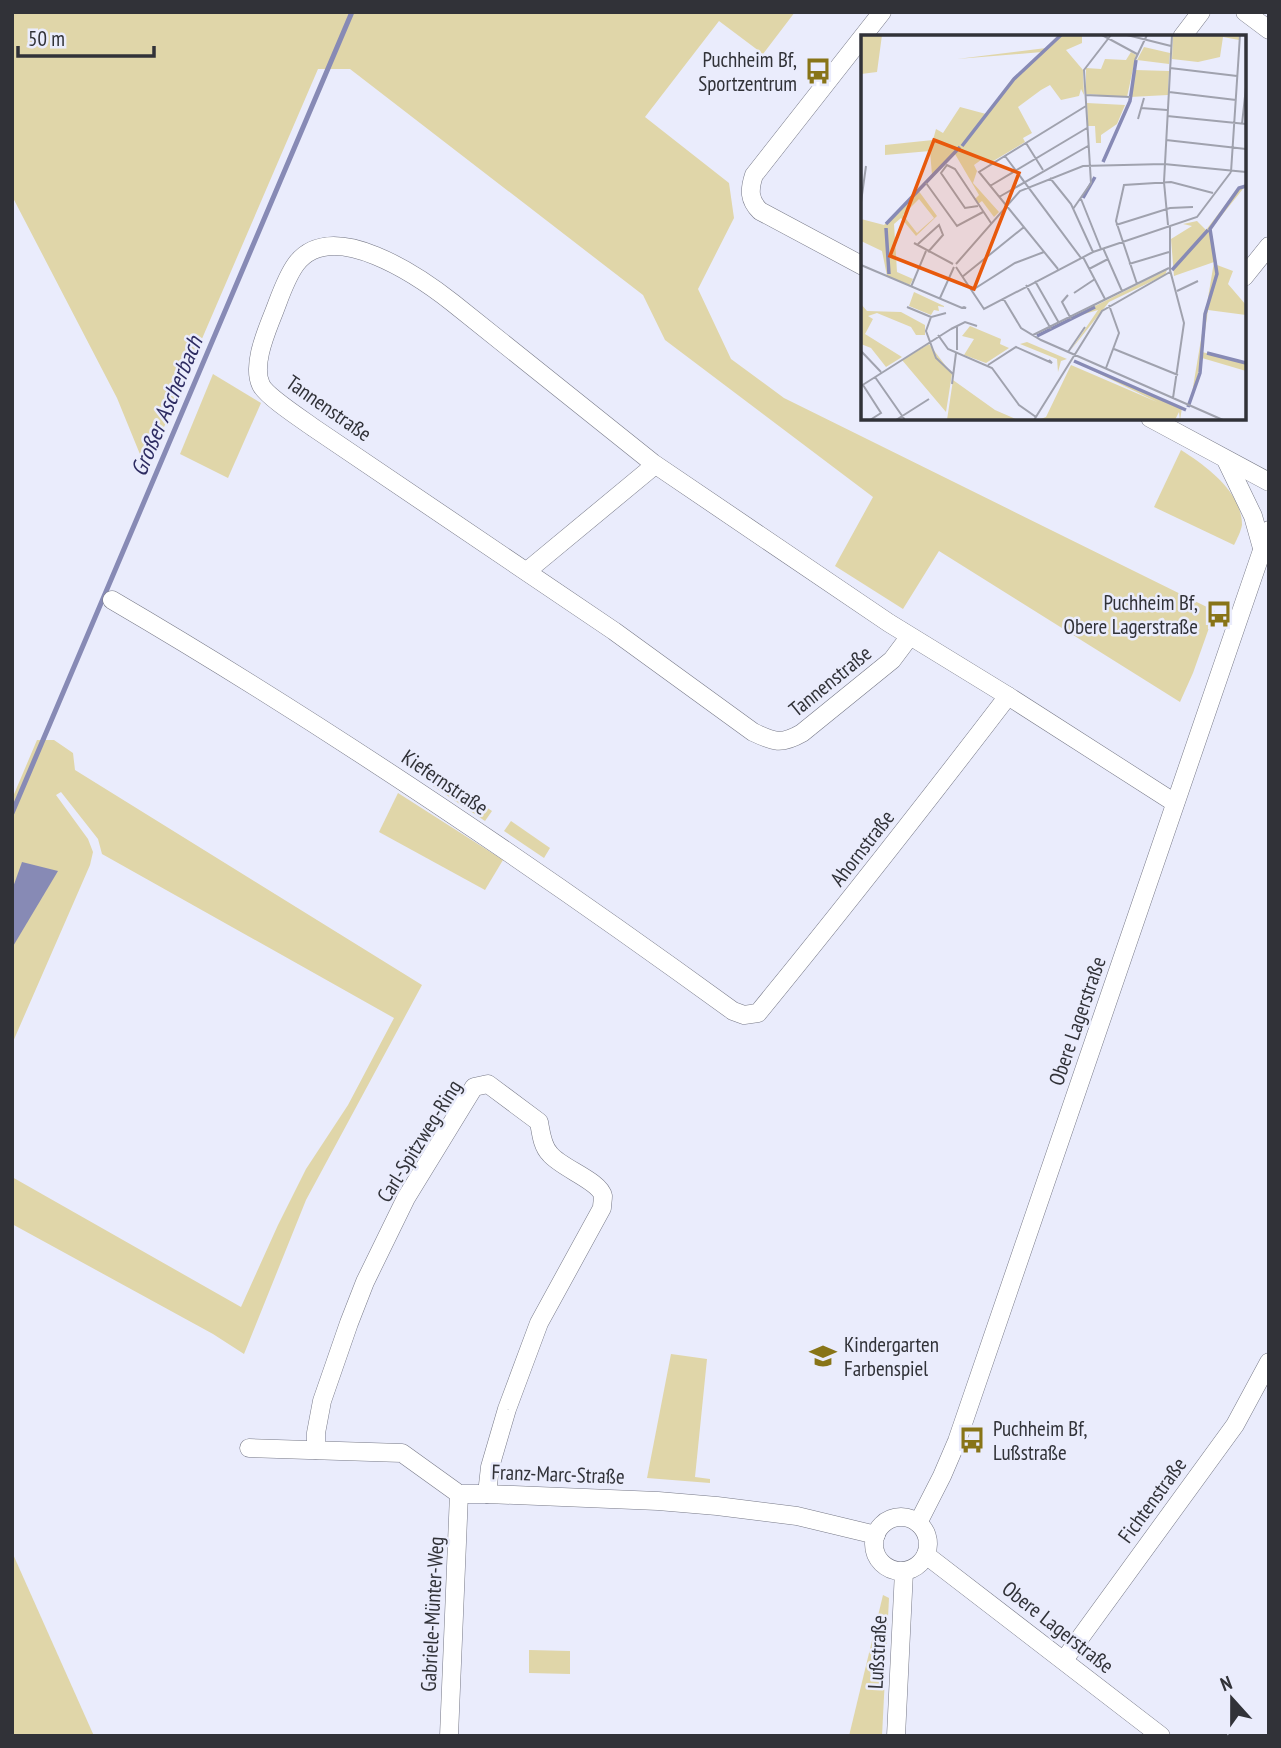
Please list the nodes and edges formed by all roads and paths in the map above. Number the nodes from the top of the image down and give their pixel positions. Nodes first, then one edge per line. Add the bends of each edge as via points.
1 (881, 12) edge
2 (1201, 12) edge
3 (1245, 12) edge
4 (1269, 30) edge
5 (863, 35) edge
6 (1184, 35) edge
7 (861, 38) edge
8 (1269, 246) edge
9 (861, 266) edge
10 (1246, 274) edge
11 (1154, 420) edge
12 (1226, 460) junction
13 (655, 465) junction
14 (1269, 482) edge
15 (1269, 530) edge
16 (1262, 548) junction
17 (527, 571) junction
18 (112, 600) dead end
19 (910, 636) junction
20 (1008, 696) junction
21 (1174, 803) junction
22 (744, 1015) joint
23 (1269, 1362) edge
24 (249, 1448) dead end
25 (316, 1450) junction
26 (459, 1494) junction
27 (487, 1494) junction
28 (918, 1522) junction
29 (876, 1535) junction
30 (926, 1555) junction
31 (904, 1571) junction
32 (1064, 1660) junction
33 (449, 1736) edge
34 (896, 1736) edge
35 (1161, 1736) edge

1 - 5 street
2 - 6 street
3 - 4 street
7 - 9 street via 754,175 750,187 753,204 760,211
8 - 10 street
11 - 12 street
12 - 14 street
12 - 16 street
13 - 17 street
13 - 17 street, Tannenstraße via 406,270 354,247 318,248 297,262 263,340 257,374 261,387 285,408
13 - 19 street, Tannenstraße
15 - 16 street, Obere Lagerstraße
16 - 21 street, Obere Lagerstraße
17 - 19 street, Tannenstraße via 753,732 779,743 802,733 871,678
18 - 22 street, Kiefernstraße via 361,752
19 - 20 street, Tannenstraße
20 - 21 street, Tannenstraße
20 - 22 street, Ahornstraße via 758,1013
21 - 28 street, Obere Lagerstraße via 957,1441
23 - 32 street, Fichtenstraße via 1235,1425
24 - 25 street
25 - 26 street via 402,1454
25 - 27 street, Carl-Spitzweg-Ring via 323,1401 370,1270 423,1168 474,1087 488,1084 539,1122 548,1153 603,1195 602,1208 539,1323 513,1389
26 - 27 street, Franz-Marc-Straße
26 - 33 street, Gabriele-Münter-Weg
27 - 29 street, Franz-Marc-Straße via 717,1506 797,1516
28 - 29 street via 894,1518
28 - 30 street via 928,1537
29 - 31 street via 880,1561
30 - 31 street via 917,1566
30 - 32 street, Obere Lagerstraße
31 - 34 street, Lußstraße
32 - 35 street, Obere Lagerstraße

